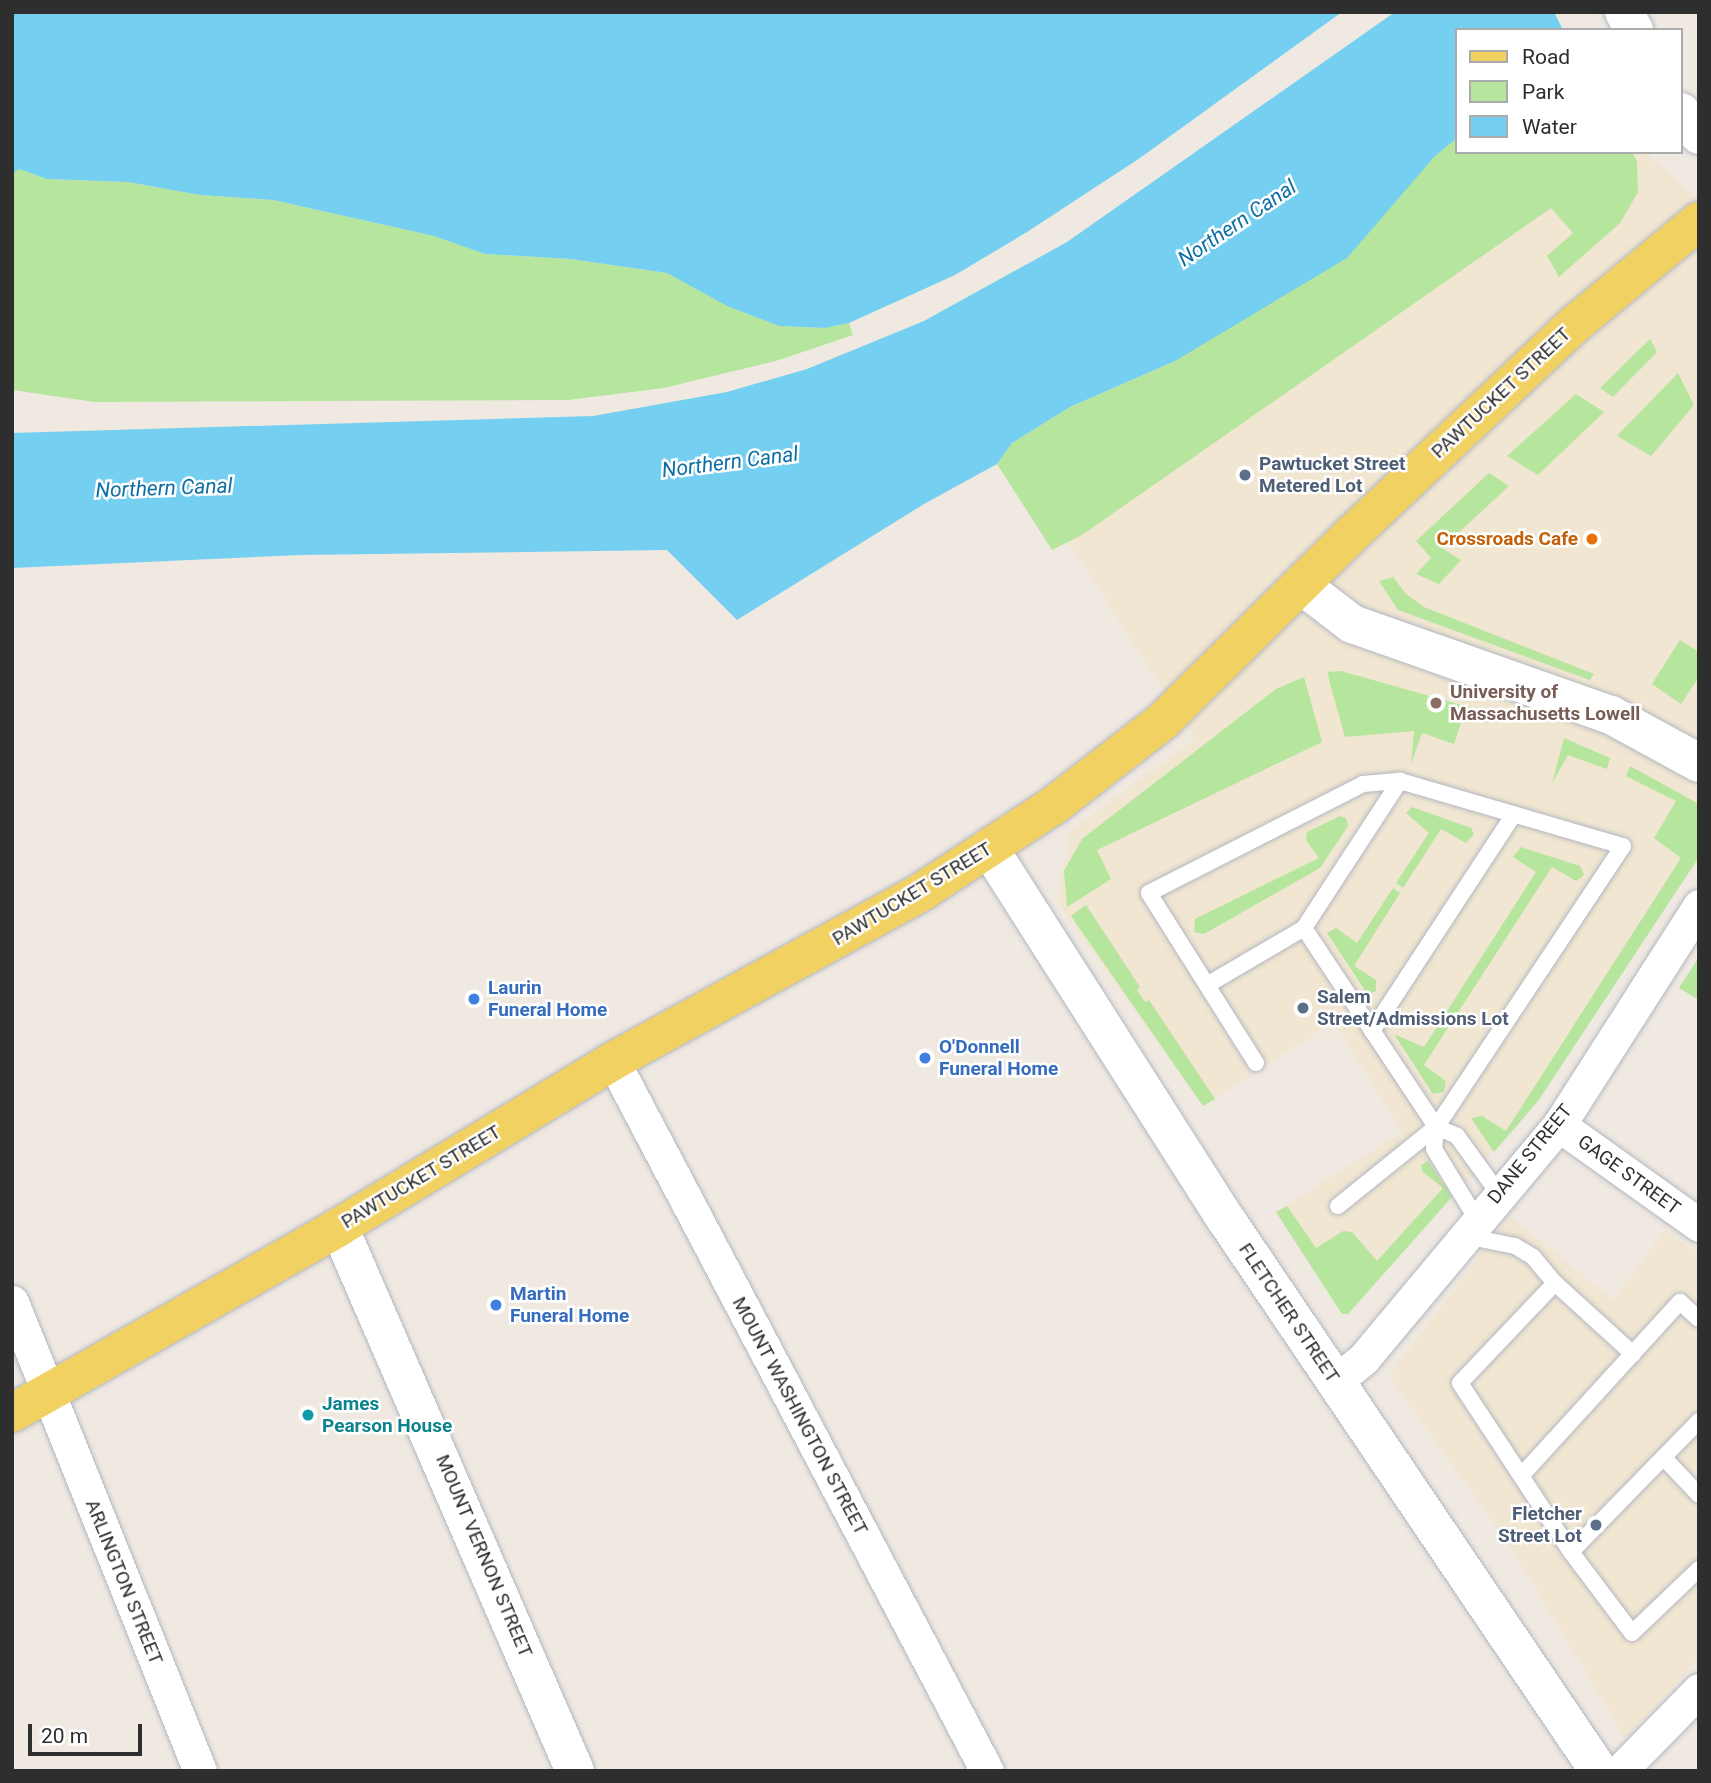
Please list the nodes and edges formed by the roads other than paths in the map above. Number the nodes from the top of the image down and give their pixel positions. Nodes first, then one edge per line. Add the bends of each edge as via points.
1 (1624, 12) edge
2 (1633, 28) edge
3 (1683, 115) edge
4 (1699, 135) edge
5 (1699, 221) edge
6 (1301, 585) junction
7 (1699, 763) edge
8 (1400, 781) junction
9 (1514, 814) junction
10 (989, 848) junction
11 (1699, 906) edge
12 (1304, 928) junction
13 (1207, 985) junction
14 (1372, 1031) junction
15 (613, 1061) junction
16 (1256, 1063) dead end
17 (1559, 1125) junction
18 (1436, 1127) junction
19 (1499, 1194) junction
20 (1338, 1206) dead end
21 (1699, 1225) edge
22 (339, 1227) junction
23 (1471, 1227) junction
24 (1555, 1283) junction
25 (12, 1302) edge
26 (1699, 1319) edge
27 (1633, 1354) junction
28 (1336, 1381) junction
29 (48, 1393) junction
30 (12, 1413) edge
31 (1699, 1421) edge
32 (1664, 1458) junction
33 (1521, 1476) junction
34 (1699, 1495) edge
35 (1571, 1552) junction
36 (1699, 1569) edge
37 (1699, 1690) edge
38 (200, 1771) edge
39 (575, 1771) edge
40 (987, 1771) edge
41 (1599, 1771) edge
42 (1620, 1771) edge

1 - 2 main road
3 - 4 main road
5 - 6 main road, PAWTUCKET STREET via 1575,324
6 - 7 main road via 1352,624 1611,715
6 - 10 main road, PAWTUCKET STREET via 1119,759
8 - 9 lane
8 - 12 lane
8 - 13 lane via 1363,784 1149,893
9 - 14 lane
9 - 18 lane via 1623,846
10 - 15 main road, PAWTUCKET STREET via 785,970
10 - 28 main road, FLETCHER STREET via 1227,1222
11 - 17 street, DANE STREET
12 - 13 lane
12 - 14 lane
13 - 16 lane
14 - 18 lane
15 - 22 main road, PAWTUCKET STREET
15 - 40 street, MOUNT WASHINGTON STREET
17 - 19 street, DANE STREET
17 - 21 street, GAGE STREET
18 - 19 lane via 1457,1136
18 - 20 lane
18 - 23 lane via 1434,1149
19 - 23 street, DANE STREET
22 - 29 main road, PAWTUCKET STREET
22 - 39 main road, MOUNT VERNON STREET
23 - 24 lane via 1533,1258
23 - 28 street, DANE STREET via 1363,1358
24 - 27 lane
24 - 33 lane via 1460,1383
25 - 29 street, ARLINGTON STREET
26 - 27 lane via 1680,1302
27 - 33 lane
28 - 41 main road, FLETCHER STREET
29 - 30 main road, PAWTUCKET STREET
29 - 38 street, ARLINGTON STREET
31 - 32 lane
32 - 34 lane
32 - 35 lane
33 - 35 lane
35 - 36 lane via 1632,1633
37 - 42 street

